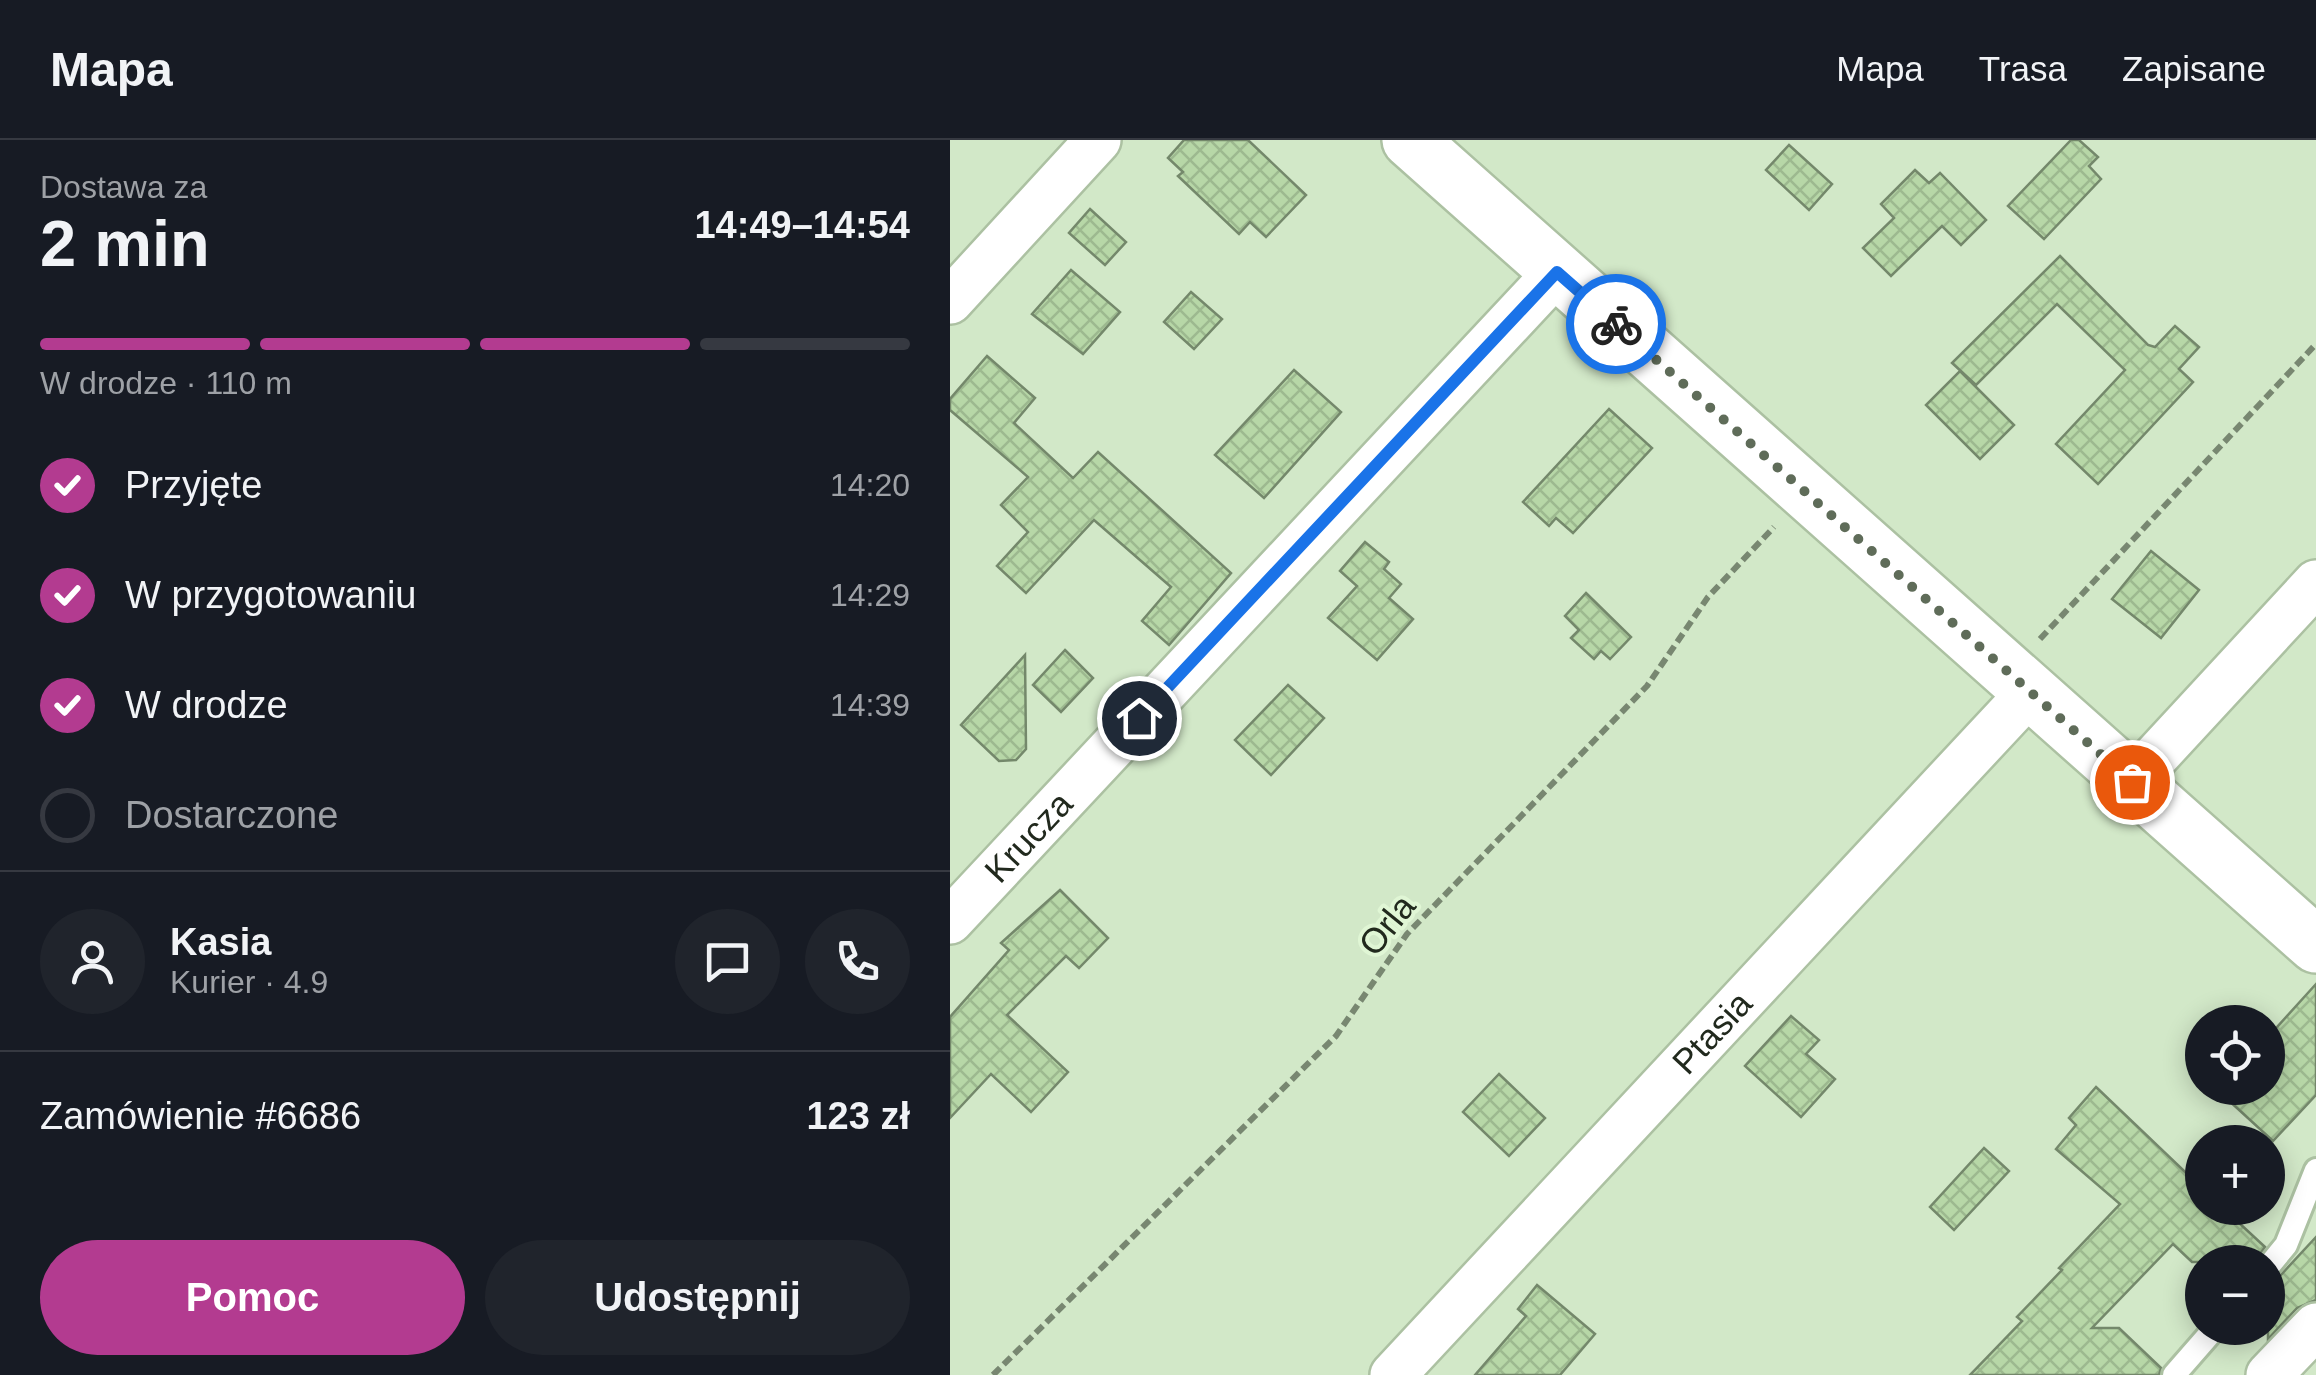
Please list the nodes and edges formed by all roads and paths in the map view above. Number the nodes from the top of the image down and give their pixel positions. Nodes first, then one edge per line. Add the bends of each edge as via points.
1 (1098, 140) edge
2 (1410, 140) edge
3 (1557, 272) junction
4 (950, 301) edge
5 (2316, 344) edge
6 (1805, 493) junction
7 (2316, 583) edge
8 (2020, 683) junction
9 (2132, 782) junction
10 (950, 921) edge
11 (2316, 945) edge
12 (2316, 1170) edge
13 (2285, 1246) edge
14 (2316, 1326) edge
15 (2200, 1345) edge
16 (992, 1375) edge
17 (1392, 1375) edge
18 (2174, 1375) edge
19 (2269, 1375) edge

1 - 4 street
2 - 3 street
3 - 6 street
3 - 10 street, Krucza
5 - 8 path
6 - 8 street
6 - 16 path, Orla via 1708,597 1646,686 1407,934 1336,1036
7 - 9 street
8 - 9 street
8 - 17 street, Ptasia
9 - 11 street
12 - 13 lane
14 - 19 street
15 - 18 lane

